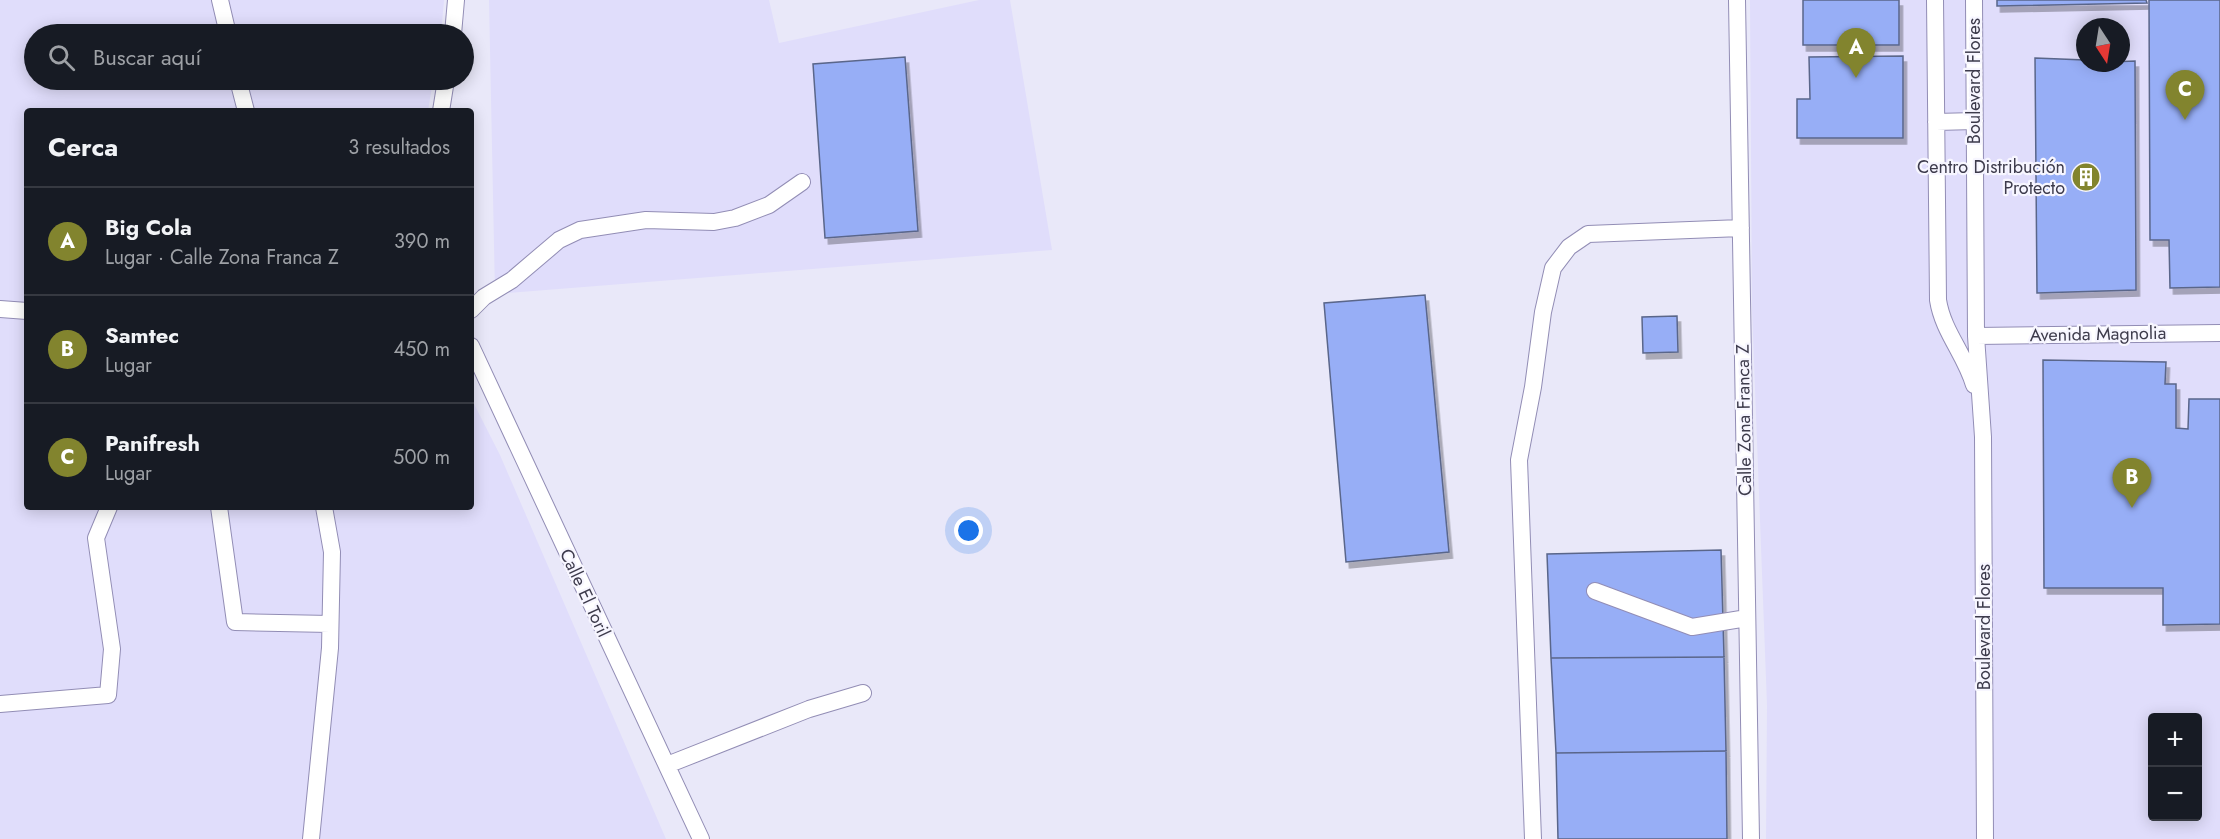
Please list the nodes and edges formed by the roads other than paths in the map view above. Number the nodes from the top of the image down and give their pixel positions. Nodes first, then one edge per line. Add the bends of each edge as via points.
1 (220, 0) edge
2 (456, 0) edge
3 (1737, 0) edge
4 (1935, 0) edge
5 (1974, 0) edge
6 (226, 24) edge
7 (454, 24) edge
8 (241, 90) edge
9 (444, 90) edge
10 (245, 108) edge
11 (441, 108) edge
12 (1975, 121) junction
13 (1936, 122) junction
14 (802, 182) dead end
15 (1741, 228) junction
16 (474, 307) edge
17 (0, 309) edge
18 (24, 311) edge
19 (2220, 333) edge
20 (1976, 336) junction
21 (474, 352) edge
22 (1981, 415) junction
23 (108, 510) edge
24 (219, 510) edge
25 (325, 510) edge
26 (1594, 591) dead end
27 (1747, 618) junction
28 (330, 624) junction
29 (863, 693) dead end
30 (0, 704) edge
31 (667, 765) junction
32 (311, 839) edge
33 (701, 839) edge
34 (1533, 839) edge
35 (1750, 839) edge
36 (1985, 839) edge

1 - 6 street
2 - 7 street
3 - 15 street, Calle Zona Franca Z
4 - 13 street, Boulevard Flores
5 - 12 street, Boulevard Flores
8 - 10 street
9 - 11 street
12 - 13 street
12 - 20 street, Boulevard Flores
13 - 22 street, Boulevard Flores via 1940,312 1967,367
14 - 16 street via 769,205 735,218 714,222 646,220 580,230 559,240
15 - 27 street, Calle Zona Franca Z
15 - 34 street via 1588,234 1569,247 1553,268 1519,460
17 - 18 street
19 - 20 street, Avenida Magnolia
20 - 22 street, Boulevard Flores
21 - 31 street, Calle El Toril
22 - 36 street, Boulevard Flores
23 - 30 street via 96,538 112,649 108,695
24 - 28 street via 235,622
25 - 28 street via 332,552
26 - 27 street via 1692,627
27 - 35 street, Calle Zona Franca Z
28 - 32 street
29 - 31 street via 809,709
31 - 33 street, Calle El Toril

